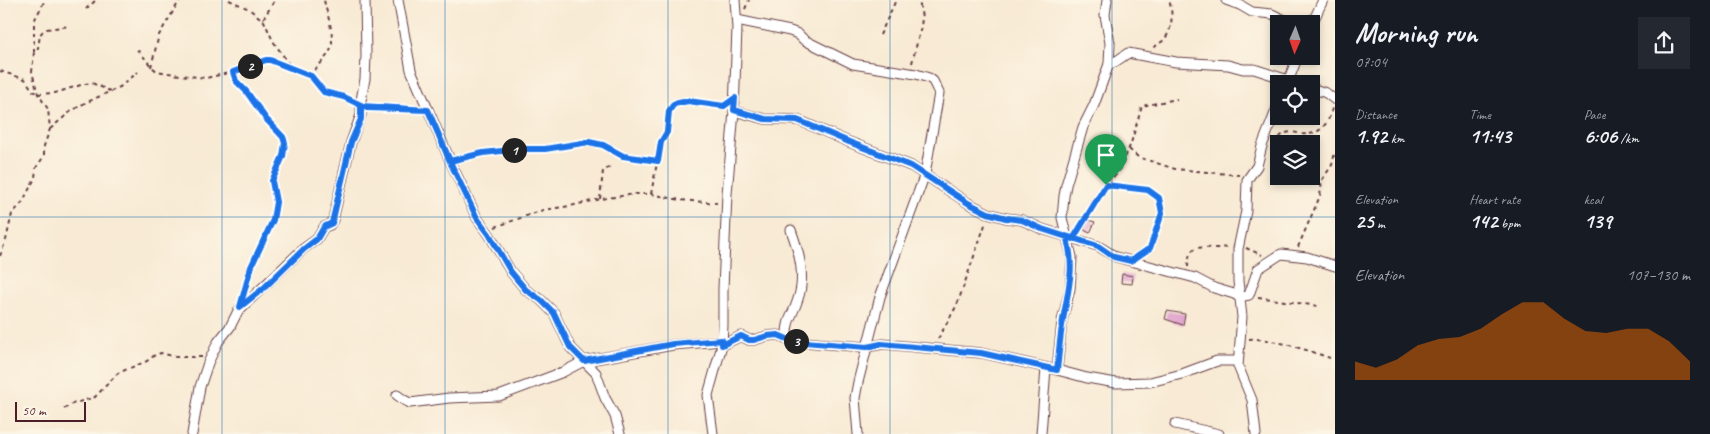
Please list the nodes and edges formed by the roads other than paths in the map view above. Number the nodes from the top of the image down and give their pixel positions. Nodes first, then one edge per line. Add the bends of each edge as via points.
1 (365, 0) edge
2 (398, 0) edge
3 (734, 0) edge
4 (1107, 0) edge
5 (1226, 0) edge
6 (1323, 0) edge
7 (1274, 15) edge
8 (1316, 15) edge
9 (737, 20) junction
10 (1109, 64) junction
11 (1270, 75) edge
12 (1320, 92) edge
13 (1334, 97) edge
14 (734, 110) junction
15 (1270, 125) edge
16 (925, 174) junction
17 (791, 230) dead end
18 (1069, 238) junction
19 (1335, 266) edge
20 (1244, 296) junction
21 (787, 339) junction
22 (722, 343) junction
23 (867, 347) junction
24 (584, 361) junction
25 (1238, 361) junction
26 (1046, 368) junction
27 (1057, 370) junction
28 (397, 394) dead end
29 (1175, 424) dead end
30 (192, 434) edge
31 (620, 434) edge
32 (713, 434) edge
33 (858, 434) edge
34 (1041, 434) edge
35 (1218, 434) edge
36 (1256, 434) edge

1 - 30 street via 366,56 361,119 351,142 332,223 240,307 214,349 200,387
2 - 24 street via 409,62 477,218 511,272 526,290 554,313 570,347
3 - 9 street
4 - 10 street
5 - 7 street via 1252,12
6 - 8 street
9 - 14 street
9 - 16 street via 790,30 854,64 910,73 933,81 939,93
10 - 11 street via 1126,53 1254,69
10 - 18 street via 1083,127 1066,185 1062,218
12 - 13 street
14 - 16 street via 765,119 798,120
14 - 22 street
15 - 20 street via 1257,166 1248,176 1246,187 1246,211 1238,248
16 - 18 street via 968,203
16 - 23 street via 880,297
17 - 21 street via 802,274 798,298 786,327
18 - 20 street via 1098,246 1116,258 1188,276
18 - 27 street via 1072,257 1070,289 1062,321
19 - 20 street via 1280,254 1257,270
20 - 25 street
21 - 22 street via 778,335 749,340 741,336
21 - 23 street
22 - 24 street via 673,344
22 - 32 street via 708,395
23 - 26 street via 878,344 994,355
23 - 33 street via 856,398
24 - 28 street via 499,396 410,403
24 - 31 street via 600,381 605,398 616,416
25 - 27 street via 1217,361 1182,374 1135,384 1116,384
25 - 36 street via 1252,400
26 - 27 street
26 - 34 street
29 - 35 street

